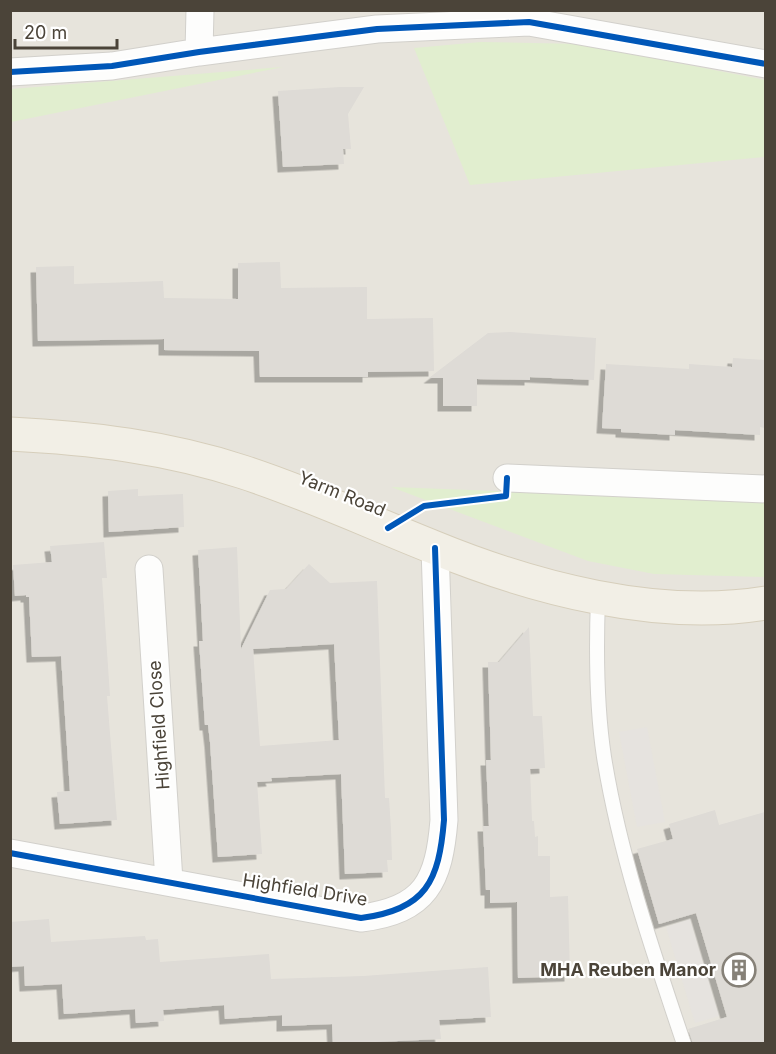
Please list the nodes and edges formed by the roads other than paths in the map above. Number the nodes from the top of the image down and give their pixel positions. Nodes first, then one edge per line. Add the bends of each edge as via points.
1 (200, 10) edge
2 (529, 16) edge
3 (199, 52) junction
4 (765, 64) edge
5 (10, 72) edge
6 (10, 434) edge
7 (507, 478) dead end
8 (765, 489) edge
9 (435, 548) junction
10 (149, 569) dead end
11 (598, 598) junction
12 (765, 603) edge
13 (10, 853) edge
14 (170, 881) junction
15 (684, 1044) edge

1 - 3 street
2 - 3 street via 377,29
2 - 4 street
3 - 5 street via 112,66
6 - 9 main road, Yarm Road via 90,439 193,458 270,481
7 - 8 street
9 - 11 main road, Yarm Road via 536,583
9 - 14 street, Highfield Drive via 444,820 442,849 428,885 406,907 361,918
10 - 14 street, Highfield Close
11 - 12 main road, Yarm Road via 689,608
11 - 15 lane via 597,685 604,758 628,868
13 - 14 street, Highfield Drive

